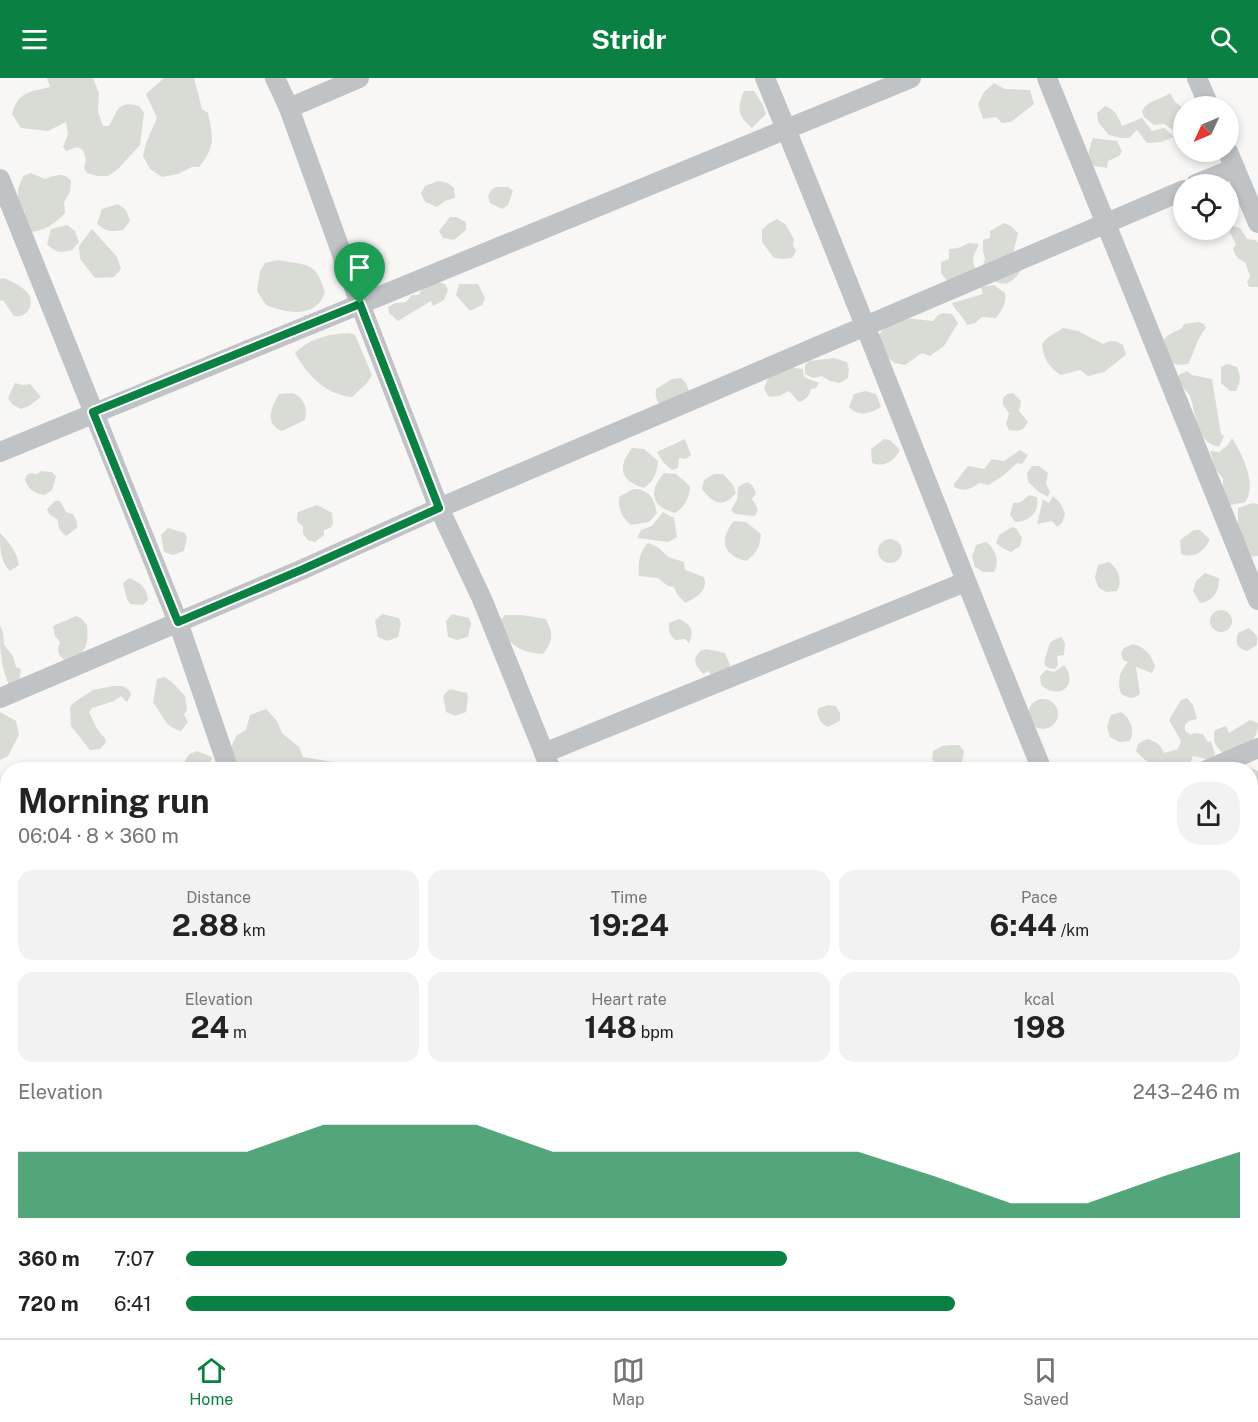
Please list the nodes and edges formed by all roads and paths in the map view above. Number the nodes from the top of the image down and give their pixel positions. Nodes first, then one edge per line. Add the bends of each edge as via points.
1 (275, 78) edge
2 (359, 78) edge
3 (765, 78) edge
4 (911, 78) edge
5 (1047, 78) edge
6 (1197, 78) edge
7 (1205, 96) edge
8 (289, 108) junction
9 (787, 129) junction
10 (1228, 162) edge
11 (1232, 162) edge
12 (1211, 174) edge
13 (0, 179) edge
14 (1252, 193) edge
15 (1173, 195) edge
16 (6, 211) edge
17 (1106, 223) junction
18 (1258, 223) edge
19 (360, 304) junction
20 (866, 324) junction
21 (93, 412) junction
22 (0, 452) edge
23 (439, 508) junction
24 (965, 582) junction
25 (1258, 600) edge
26 (178, 622) junction
27 (0, 698) edge
28 (1258, 748) edge
29 (548, 761) edge
30 (227, 762) edge
31 (1038, 762) edge
32 (1226, 762) edge

1 - 8 street
2 - 8 street
3 - 9 street
4 - 9 street
5 - 17 street
6 - 7 street
8 - 19 street
9 - 19 street
9 - 20 street
10 - 12 street
11 - 14 street
13 - 16 street
14 - 18 street
15 - 17 street
16 - 21 street
17 - 20 street
17 - 25 street
19 - 21 street
19 - 23 street
20 - 23 street
20 - 24 street
21 - 22 street
21 - 26 street
23 - 26 street
23 - 29 street via 482,599
24 - 29 street
24 - 31 street
26 - 27 street
26 - 30 street
28 - 32 street

